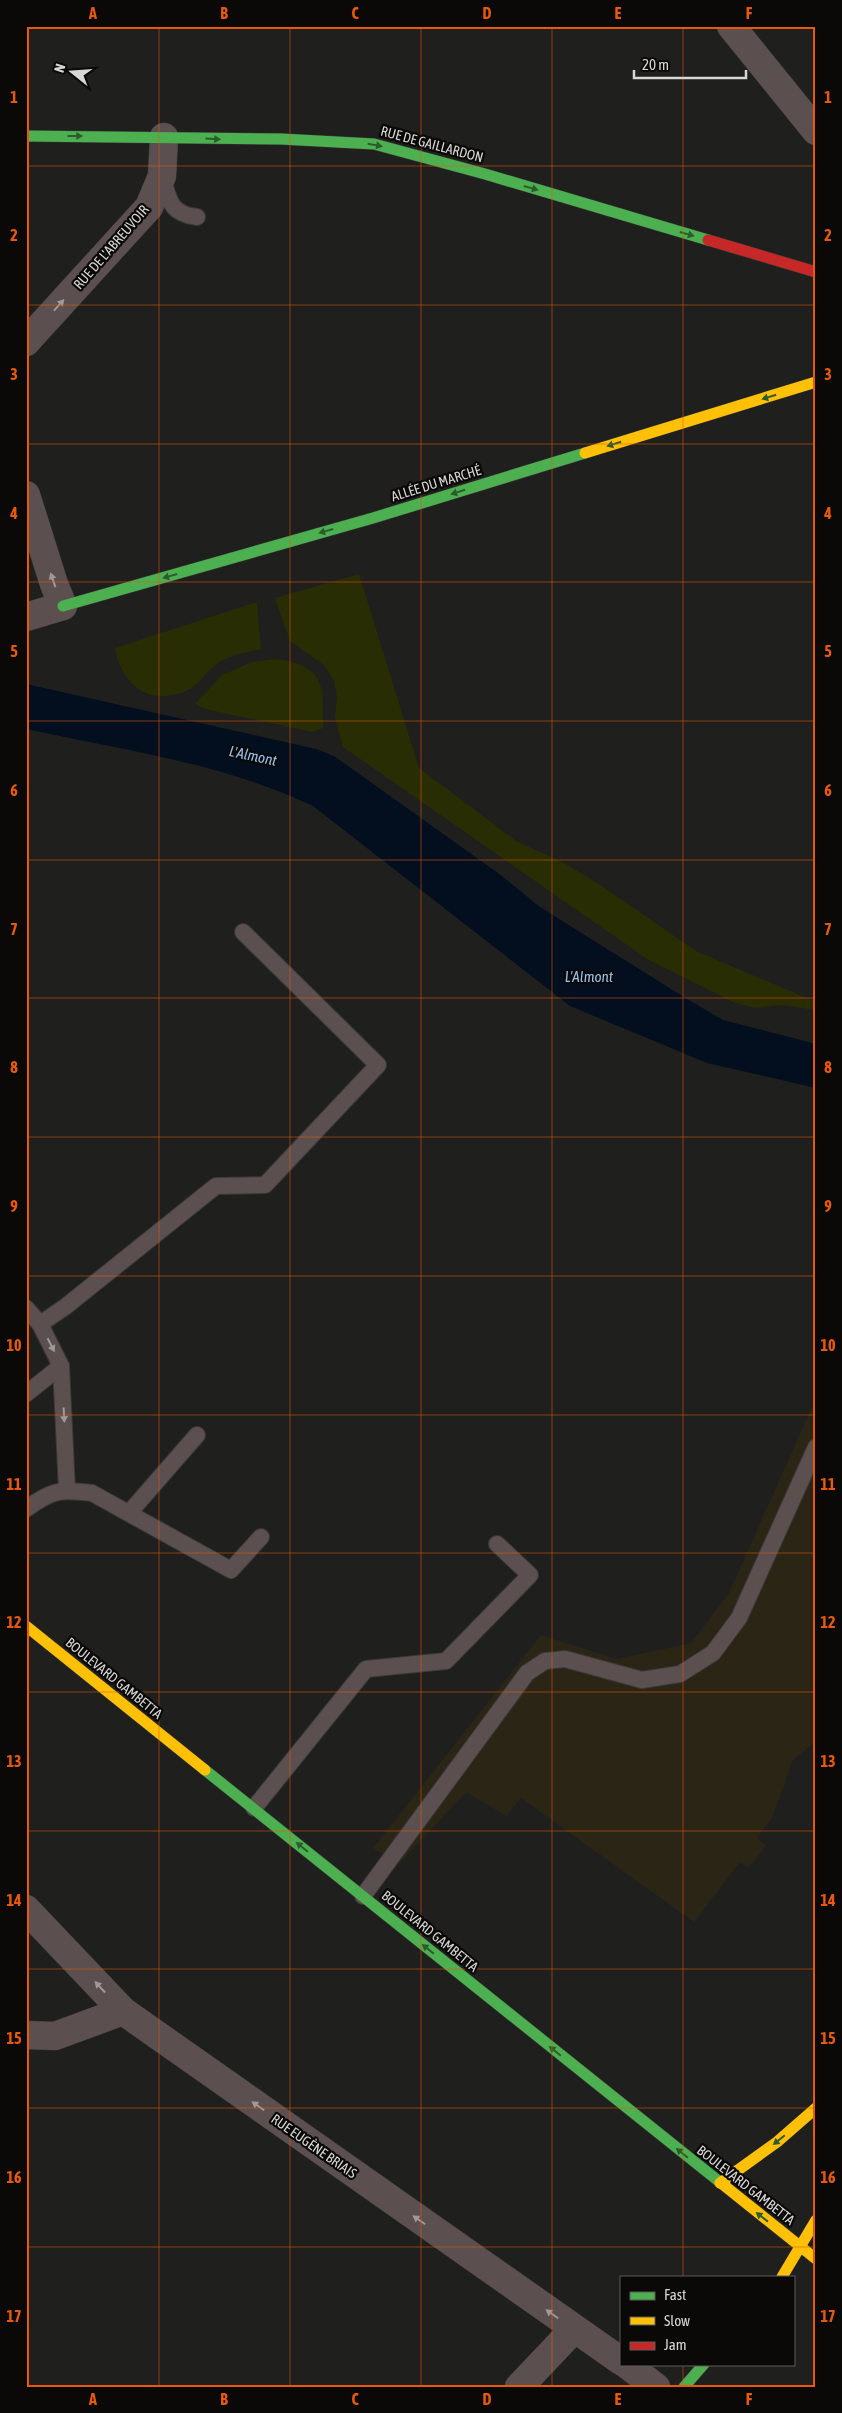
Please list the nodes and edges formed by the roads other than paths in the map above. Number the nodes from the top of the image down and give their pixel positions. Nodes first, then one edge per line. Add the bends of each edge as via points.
1 (731, 26) edge
2 (816, 131) edge
3 (26, 136) edge
4 (164, 137) junction
5 (162, 176) junction
6 (197, 217) dead end
7 (816, 272) edge
8 (26, 342) edge
9 (816, 382) edge
10 (26, 495) edge
11 (63, 606) junction
12 (26, 617) edge
13 (243, 932) dead end
14 (26, 1308) edge
15 (40, 1324) junction
16 (61, 1366) junction
17 (26, 1394) edge
18 (197, 1435) dead end
19 (816, 1447) edge
20 (67, 1490) junction
21 (26, 1509) edge
22 (129, 1513) junction
23 (261, 1537) dead end
24 (497, 1544) dead end
25 (26, 1626) edge
26 (254, 1808) junction
27 (363, 1896) junction
28 (26, 1909) edge
29 (123, 2011) junction
30 (26, 2035) edge
31 (816, 2108) edge
32 (720, 2183) junction
33 (816, 2220) edge
34 (801, 2247) junction
35 (816, 2259) edge
36 (783, 2276) edge
37 (574, 2329) junction
38 (620, 2360) edge
39 (629, 2366) edge
40 (702, 2366) edge
41 (519, 2387) edge
42 (656, 2387) edge
43 (684, 2387) edge

1 - 2 street
3 -> 4 street, RUE DE GAILLARDON
4 - 5 street, RUE DE L'ABREUVOIR
4 -> 7 street, RUE DE GAILLARDON via 374,144
5 - 6 lane via 170,204 183,215
8 -> 5 street, RUE DE L'ABREUVOIR via 149,207
9 -> 11 street, ALLÉE DU MARCHÉ via 373,518
11 -> 10 street
11 - 12 street
13 - 15 lane via 378,1065 265,1185 216,1186
14 - 15 lane
15 -> 16 lane
16 - 17 lane
16 -> 20 lane
18 - 22 lane
19 - 27 lane via 739,1618 713,1653 680,1674 642,1680 565,1659 544,1661 526,1673
20 - 21 lane via 46,1495
20 - 22 lane via 92,1493
22 - 23 lane via 231,1570
24 - 26 lane via 530,1575 446,1661 366,1669
25 - 26 street, BOULEVARD GAMBETTA
27 -> 26 street, BOULEVARD GAMBETTA
32 -> 27 street, BOULEVARD GAMBETTA
29 -> 28 street, RUE EUGÈNE BRIAIS
29 - 30 street via 55,2036
37 -> 29 street, RUE EUGÈNE BRIAIS
31 -> 32 street via 777,2142
34 -> 32 street, BOULEVARD GAMBETTA
33 - 34 street
34 - 35 street, BOULEVARD GAMBETTA
34 - 36 street
37 - 38 street, RUE EUGÈNE BRIAIS
37 - 41 street
39 - 42 street
40 - 43 street

